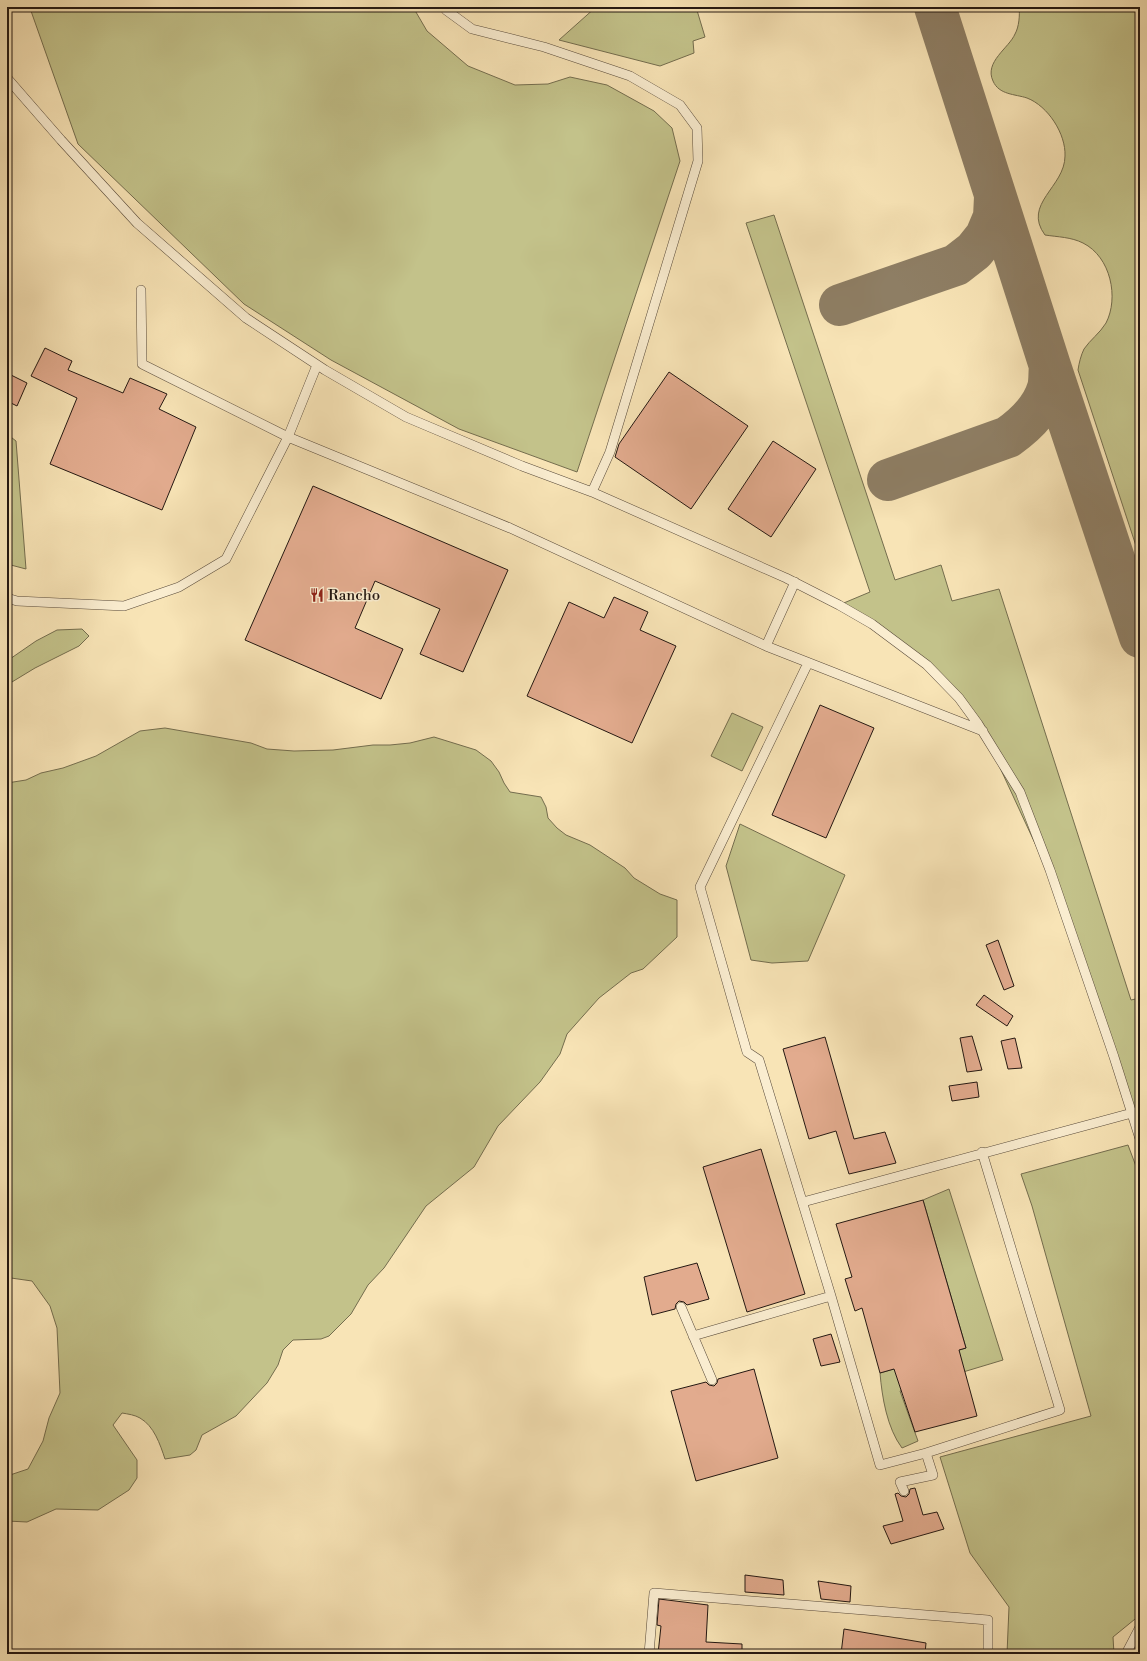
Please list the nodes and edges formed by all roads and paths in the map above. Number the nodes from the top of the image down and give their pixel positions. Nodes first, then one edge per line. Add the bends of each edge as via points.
1 (445, 7) edge
2 (7, 78) edge
3 (141, 290) dead end
4 (317, 365) junction
5 (288, 437) junction
6 (592, 492) junction
7 (795, 582) junction
8 (7, 598) edge
9 (766, 646) junction
10 (808, 663) junction
11 (983, 731) junction
12 (1132, 1113) junction
13 (1140, 1139) edge
14 (982, 1152) junction
15 (803, 1202) junction
16 (831, 1296) junction
17 (681, 1307) dead end
18 (693, 1336) junction
19 (712, 1380) dead end
20 (926, 1452) junction
21 (904, 1491) dead end
22 (1140, 1627) edge
23 (649, 1654) edge
24 (988, 1654) edge
25 (1128, 1654) edge

1 - 6 lane via 472,29 544,47 630,76 680,105 697,128 698,160 610,452
2 - 4 lane via 137,223 246,318
3 - 5 lane via 142,364
4 - 5 lane
4 - 6 lane via 406,417 522,466
5 - 8 lane via 226,559 179,587 124,606 17,601
5 - 9 lane via 510,528
6 - 7 lane
7 - 9 lane
7 - 11 lane via 872,624 927,664 959,698
9 - 10 lane
10 - 11 lane
10 - 15 lane via 700,887 747,1052 759,1060
11 - 12 lane via 1022,798 1050,870
12 - 13 lane
12 - 14 lane
14 - 15 lane
14 - 20 lane via 1060,1410
15 - 16 lane
16 - 18 lane
16 - 20 lane via 880,1464
17 - 18 lane
18 - 19 lane
20 - 21 lane via 933,1475 900,1482
22 - 25 lane
23 - 24 lane via 654,1593 988,1620

